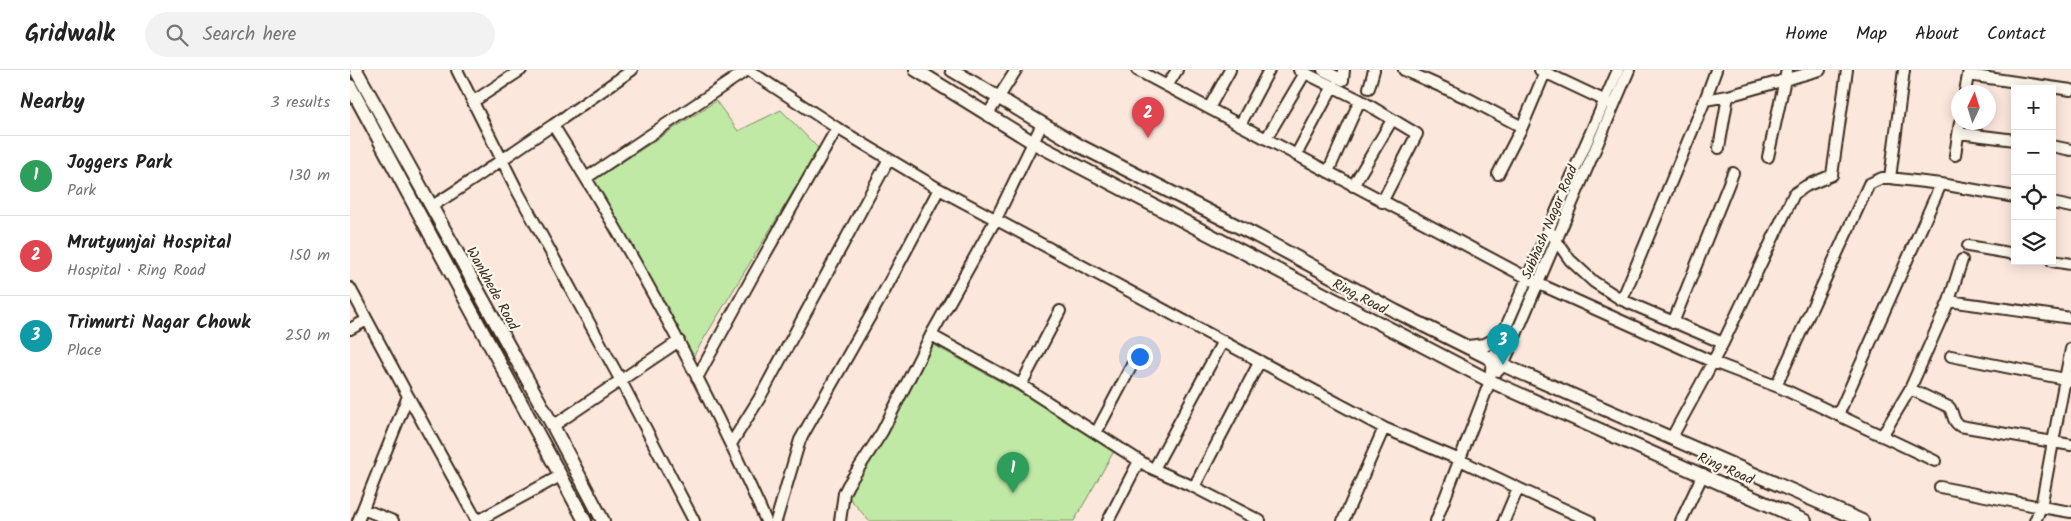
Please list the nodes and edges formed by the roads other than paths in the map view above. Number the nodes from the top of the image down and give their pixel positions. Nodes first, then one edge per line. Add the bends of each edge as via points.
1 (356, 70) edge
2 (457, 70) edge
3 (521, 70) edge
4 (632, 70) edge
5 (748, 70) edge
6 (916, 70) edge
7 (952, 70) edge
8 (1016, 70) edge
9 (1137, 70) edge
10 (1177, 70) edge
11 (1230, 70) edge
12 (1269, 70) edge
13 (1323, 70) edge
14 (1344, 70) edge
15 (1374, 70) edge
16 (1404, 70) edge
17 (1618, 70) edge
18 (1629, 70) edge
19 (1716, 70) edge
20 (1820, 70) edge
21 (1847, 70) edge
22 (1904, 70) edge
23 (1302, 71) edge
24 (1544, 71) edge
25 (1969, 73) edge
26 (1787, 74) edge
27 (350, 86) edge
28 (1168, 86) junction
29 (1333, 86) junction
30 (1369, 88) dead end
31 (2071, 90) edge
32 (1728, 96) junction
33 (999, 98) junction
34 (1360, 100) junction
35 (1705, 100) junction
36 (474, 101) junction
37 (1610, 103) junction
38 (1209, 108) junction
39 (988, 114) junction
40 (1392, 120) junction
41 (1042, 124) junction
42 (1240, 124) junction
43 (553, 125) junction
44 (1522, 127) junction
45 (837, 128) junction
46 (1960, 130) edge
47 (1968, 130) edge
48 (1266, 139) junction
49 (2011, 139) edge
50 (1034, 143) junction
51 (2056, 147) edge
52 (1719, 148) dead end
53 (2071, 150) edge
54 (1296, 155) junction
55 (1955, 155) dead end
56 (1768, 157) dead end
57 (502, 158) junction
58 (889, 159) junction
59 (1328, 172) junction
60 (1733, 173) dead end
61 (1498, 174) dead end
62 (586, 178) junction
63 (1890, 178) junction
64 (1941, 184) junction
65 (1353, 186) junction
66 (940, 189) junction
67 (2011, 196) edge
68 (1382, 202) junction
69 (2056, 205) edge
70 (432, 206) junction
71 (2071, 207) edge
72 (996, 219) junction
73 (1549, 230) junction
74 (1557, 240) junction
75 (1968, 246) dead end
76 (2011, 253) edge
77 (1962, 260) dead end
78 (2056, 262) edge
79 (2071, 264) edge
80 (1532, 281) junction
81 (350, 288) edge
82 (1622, 300) junction
83 (1949, 300) junction
84 (1060, 311) dead end
85 (2071, 318) edge
86 (367, 320) junction
87 (1673, 323) junction
88 (350, 329) edge
89 (931, 335) junction
90 (1502, 336) junction
91 (679, 341) junction
92 (1224, 341) junction
93 (1468, 347) junction
94 (2071, 349) edge
95 (1718, 352) junction
96 (1952, 356) dead end
97 (1260, 361) junction
98 (1498, 362) junction
99 (1133, 364) dead end
100 (697, 378) junction
101 (2068, 379) edge
102 (622, 381) junction
103 (1490, 381) junction
104 (1021, 385) junction
105 (1776, 386) junction
106 (1910, 389) junction
107 (408, 396) junction
108 (1838, 415) junction
109 (553, 426) junction
110 (1384, 428) junction
111 (1096, 433) junction
112 (1882, 436) junction
113 (1672, 437) junction
114 (2053, 442) junction
115 (731, 444) junction
116 (2071, 445) edge
117 (1460, 460) junction
118 (1139, 461) junction
119 (1935, 461) dead end
120 (1154, 469) junction
121 (1703, 474) junction
122 (560, 476) junction
123 (1194, 487) junction
124 (1940, 487) dead end
125 (1518, 488) junction
126 (2041, 507) junction
127 (363, 510) junction
128 (2071, 512) edge
129 (358, 521) edge
130 (393, 521) edge
131 (477, 521) edge
132 (584, 521) edge
133 (602, 521) edge
134 (694, 521) edge
135 (766, 521) edge
136 (776, 521) edge
137 (840, 521) edge
138 (1108, 521) edge
139 (1260, 521) edge
140 (1343, 521) edge
141 (1436, 521) edge
142 (1504, 521) edge
143 (1590, 521) edge
144 (1682, 521) edge
145 (1805, 521) edge
146 (1862, 521) edge
147 (2035, 521) edge

1 - 70 main road, Wankhede Road
2 - 36 street
3 - 36 street
4 - 43 street
5 - 45 street
5 - 62 street
6 - 39 main road, Ring Road
7 - 33 main road
8 - 33 street
9 - 28 street
10 - 28 street
11 - 38 street
12 - 42 street
13 - 14 street via 1343,80
15 - 30 street
16 - 44 street
17 - 37 street
18 - 37 street, Subhash Nagar Road
19 - 35 street
20 - 26 street
21 - 95 street via 1832,175 1794,194
22 - 63 street
23 - 29 street
23 - 48 street
24 - 37 street
24 - 44 street
25 - 31 street
26 - 32 street
26 - 56 street
27 - 122 main road
28 - 38 street
29 - 34 street
29 - 54 street
32 - 35 street
32 - 52 street
33 - 39 street
33 - 41 main road
34 - 40 street
34 - 59 street
35 - 82 street
36 - 57 street
37 - 73 street
37 - 74 street, Subhash Nagar Road
38 - 42 street
39 - 50 main road, Ring Road
40 - 65 street
40 - 68 street via 1418,134
41 - 50 street
41 - 93 main road
42 - 48 street
43 - 57 street
43 - 62 street
44 - 61 street
45 - 58 street
45 - 100 street
46 - 55 street
47 - 49 street
48 - 54 street
50 - 72 street
50 - 103 main road, Ring Road
51 - 53 street
54 - 59 street
57 - 70 street via 473,181
57 - 102 street
58 - 66 street
58 - 115 street via 759,399
59 - 65 street
60 - 87 street
62 - 91 street
63 - 64 street
63 - 105 street via 1869,184
64 - 67 street
64 - 108 street
65 - 68 street
66 - 72 street
66 - 136 street via 800,440
68 - 80 street
69 - 71 street
70 - 109 main road, Wankhede Road
72 - 89 street
72 - 92 street
73 - 74 street
73 - 80 street
74 - 80 street, Subhash Nagar Road
74 - 82 street via 1570,260 1594,282
75 - 76 street
77 - 83 street
78 - 79 street
80 - 90 street
80 - 95 street
80 - 98 street, Subhash Nagar Road
81 - 86 street
82 - 87 street
83 - 85 street
83 - 106 street
84 - 104 street
86 - 88 street
86 - 107 street
87 - 95 street
89 - 104 street
89 - 137 street via 882,432 848,485
90 - 93 main road via 1484,345
90 - 98 street
91 - 100 street
91 - 102 street
92 - 97 street
92 - 120 street
93 - 98 main road
94 - 101 street
95 - 105 street
95 - 113 street
96 - 101 street
97 - 110 street
97 - 123 street
98 - 103 street
98 - 113 main road
99 - 111 street
100 - 115 street
101 - 114 street
102 - 109 street
102 - 134 street
103 - 117 street
103 - 121 main road, Ring Road
104 - 111 street
105 - 108 street
106 - 112 street
106 - 114 street via 1948,408 1954,422 1960,426
107 - 127 street
107 - 131 street
108 - 112 street
109 - 133 main road, Wankhede Road
110 - 117 street
110 - 140 street
111 - 118 street
112 - 119 street
113 - 146 main road
114 - 116 street
114 - 126 street
115 - 135 street
117 - 125 street
117 - 141 street
118 - 120 street
118 - 138 street
120 - 123 street
121 - 144 street
121 - 145 main road, Ring Road
122 - 131 street
122 - 132 main road
123 - 139 street
124 - 126 street
125 - 142 street
125 - 143 street
126 - 128 street
126 - 147 street
127 - 129 street
127 - 130 street

